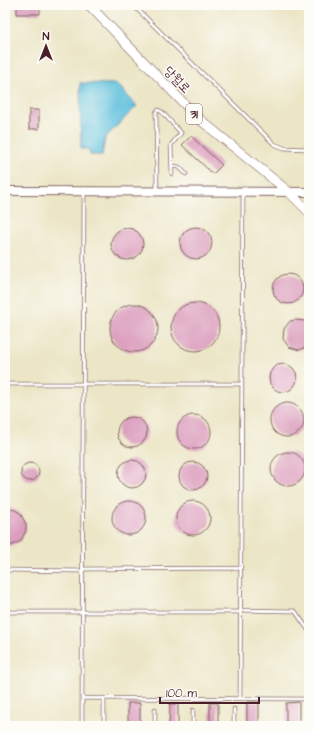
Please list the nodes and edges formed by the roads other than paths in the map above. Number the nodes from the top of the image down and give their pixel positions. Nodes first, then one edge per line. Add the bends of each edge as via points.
1 (77, 5) edge
2 (133, 5) edge
3 (91, 7) edge
4 (309, 137) edge
5 (306, 149) junction
6 (309, 154) edge
7 (172, 166) junction
8 (172, 174) dead end
9 (186, 174) dead end
10 (5, 191) edge
11 (84, 192) junction
12 (157, 192) junction
13 (243, 192) junction
14 (289, 192) junction
15 (309, 192) edge
16 (309, 212) edge
17 (5, 384) edge
18 (84, 384) junction
19 (242, 384) junction
20 (241, 568) junction
21 (5, 570) edge
22 (83, 570) junction
23 (241, 611) junction
24 (5, 612) edge
25 (83, 612) junction
26 (309, 631) edge
27 (82, 698) junction
28 (104, 698) junction
29 (240, 699) junction
30 (309, 699) edge
31 (155, 709) dead end
32 (234, 709) dead end
33 (193, 710) dead end
34 (82, 726) edge
35 (104, 726) edge
36 (155, 726) edge
37 (193, 726) edge
38 (234, 726) edge

1 - 3 lane
2 - 5 lane via 274,144 284,148
3 - 14 main road, 당월로 / 31 via 198,118
4 - 5 lane
5 - 6 lane
7 - 8 lane
7 - 9 lane via 179,167
7 - 12 lane via 171,145 181,133 158,110
10 - 11 main road
11 - 12 main road
11 - 18 lane
12 - 13 main road
13 - 14 main road
13 - 19 lane
14 - 15 main road
14 - 16 main road, 당월로 / 31
17 - 18 lane
18 - 19 lane
18 - 22 lane
19 - 20 lane
20 - 22 lane
20 - 23 lane
21 - 22 lane
22 - 25 lane
23 - 25 lane
23 - 26 lane via 295,611
23 - 29 lane
24 - 25 lane
25 - 27 lane
27 - 28 lane
27 - 34 lane
28 - 29 lane
28 - 35 lane
29 - 30 lane
31 - 36 lane
32 - 38 lane
33 - 37 lane

